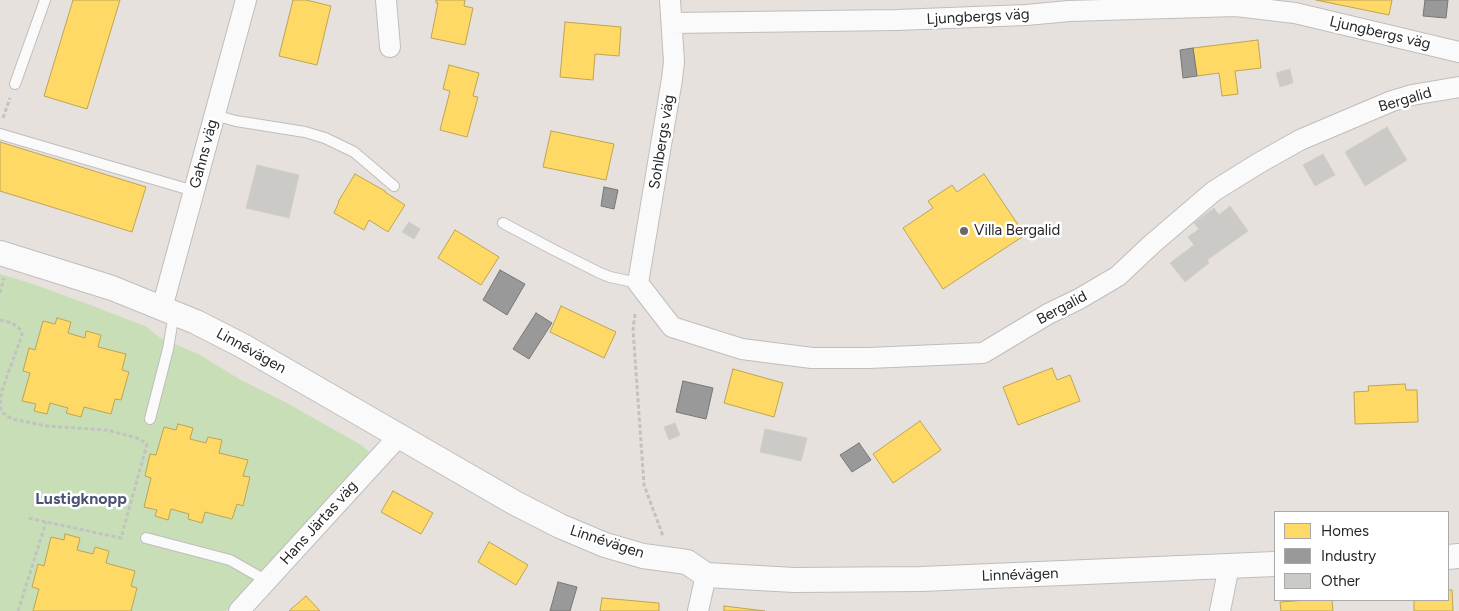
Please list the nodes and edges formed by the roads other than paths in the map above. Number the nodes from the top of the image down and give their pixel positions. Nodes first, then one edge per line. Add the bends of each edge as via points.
1 (45, 0) edge
2 (246, 0) edge
3 (386, 0) edge
4 (670, 0) edge
5 (672, 23) junction
6 (390, 47) dead end
7 (1459, 52) edge
8 (15, 84) road end
9 (1459, 87) edge
10 (214, 115) junction
11 (0, 134) edge
12 (394, 186) dead end
13 (194, 191) junction
14 (503, 223) dead end
15 (0, 252) edge
16 (638, 283) junction
17 (168, 311) junction
18 (150, 419) dead end
19 (399, 436) junction
20 (146, 538) dead end
21 (1274, 564) edge
22 (1229, 566) junction
23 (706, 575) junction
24 (267, 581) junction
25 (239, 611) edge
26 (698, 611) edge
27 (1220, 611) edge

1 - 8 lane
2 - 10 street, Gahns väg
3 - 6 street
4 - 5 street, Sohlbergs väg
5 - 7 street, Ljungbergs väg via 906,20 1236,6 1296,13
5 - 16 street, Sohlbergs väg via 672,79
9 - 16 street, Bergalid via 1392,101 1300,140 1214,191 1118,276 983,353 812,358 742,349 672,327
10 - 12 lane via 325,138 354,152
10 - 13 street, Gahns väg
11 - 13 lane
13 - 17 street, Gahns väg
14 - 16 lane via 600,273
15 - 17 street, Linnévägen
17 - 18 lane via 166,357
17 - 19 street, Linnévägen via 243,346
19 - 23 street, Linnévägen via 560,526 605,545 643,556 687,562
19 - 24 street, Hans Järtas väg
20 - 24 lane via 230,560
21 - 22 street, Linnévägen
22 - 23 street, Linnévägen via 921,579 794,580
22 - 27 street
23 - 26 street
24 - 25 street, Hans Järtas väg

